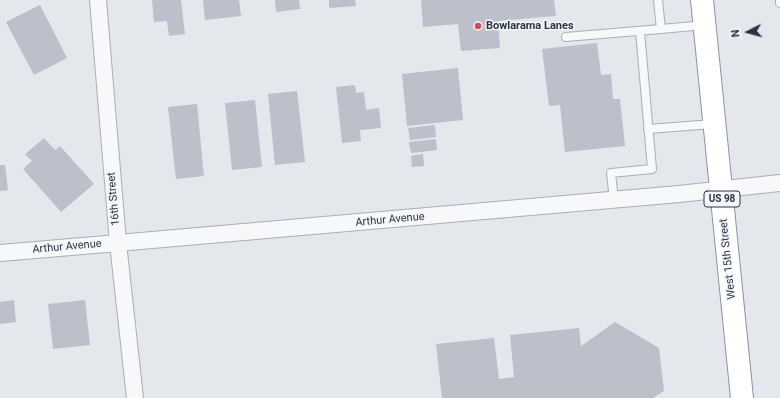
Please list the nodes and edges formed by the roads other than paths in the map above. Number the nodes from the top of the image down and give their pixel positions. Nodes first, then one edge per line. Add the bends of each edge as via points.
1 (98, 0) edge
2 (658, 0) edge
3 (702, 0) edge
4 (780, 0) edge
5 (780, 3) edge
6 (705, 24) junction
7 (661, 29) junction
8 (640, 31) junction
9 (566, 37) dead end
10 (714, 124) junction
11 (648, 129) junction
12 (780, 183) edge
13 (721, 189) junction
14 (614, 200) junction
15 (118, 243) junction
16 (0, 253) edge
17 (135, 398) edge
18 (742, 398) edge

1 - 15 street, 16th Street
2 - 7 lane
3 - 6 highway, West 15th Street / US 98
4 - 5 lane
6 - 7 lane
6 - 10 highway, West 15th Street / US 98
7 - 8 lane
8 - 9 lane
8 - 11 lane
10 - 11 lane
10 - 13 highway, West 15th Street / US 98
11 - 14 lane via 652,169 611,173
12 - 13 street, Arthur Avenue
13 - 14 street, Arthur Avenue
13 - 18 highway, West 15th Street / US 98
14 - 15 street, Arthur Avenue
15 - 16 street, Arthur Avenue
15 - 17 street, 16th Street

